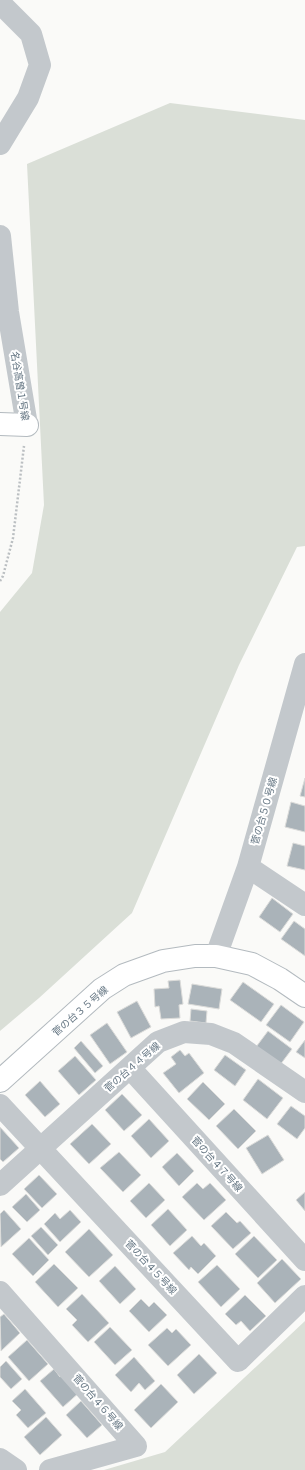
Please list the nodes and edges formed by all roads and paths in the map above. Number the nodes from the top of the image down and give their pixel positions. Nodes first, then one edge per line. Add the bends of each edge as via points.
1 (0, 3) edge
2 (0, 144) edge
3 (0, 236) edge
4 (0, 424) edge
5 (27, 425) junction
6 (0, 581) edge
7 (305, 664) edge
8 (248, 867) junction
9 (305, 905) edge
10 (216, 956) junction
11 (305, 996) edge
12 (130, 1068) junction
13 (0, 1081) edge
14 (305, 1092) edge
15 (0, 1105) edge
16 (41, 1148) junction
17 (0, 1186) edge
18 (305, 1260) edge
19 (0, 1292) edge
20 (305, 1296) edge
21 (0, 1459) edge
22 (16, 1470) edge
23 (50, 1470) edge

1 - 2 street via 30,34 40,65 28,98
3 - 5 street, 名谷高曽１号線 via 8,312
4 - 5 street
5 - 6 path, 名谷高曽１号線 via 13,538
7 - 8 street, 菅の台５０号線
8 - 9 street
8 - 10 street, 菅の台５０号線
10 - 11 street, 菅の台３５号線 via 252,964
10 - 13 street, 菅の台３５号線 via 163,961 124,975 102,989
12 - 14 street, 菅の台４４号線 via 158,1042 184,1032 211,1034 234,1043
12 - 16 street, 菅の台４４号線
12 - 18 street, 菅の台４７号線
15 - 16 street, 菅の台４５号線
16 - 17 street, 菅の台４４号線
16 - 20 street, 菅の台４５号線 via 238,1361
19 - 23 street, 菅の台４６号線 via 136,1446
21 - 22 street

